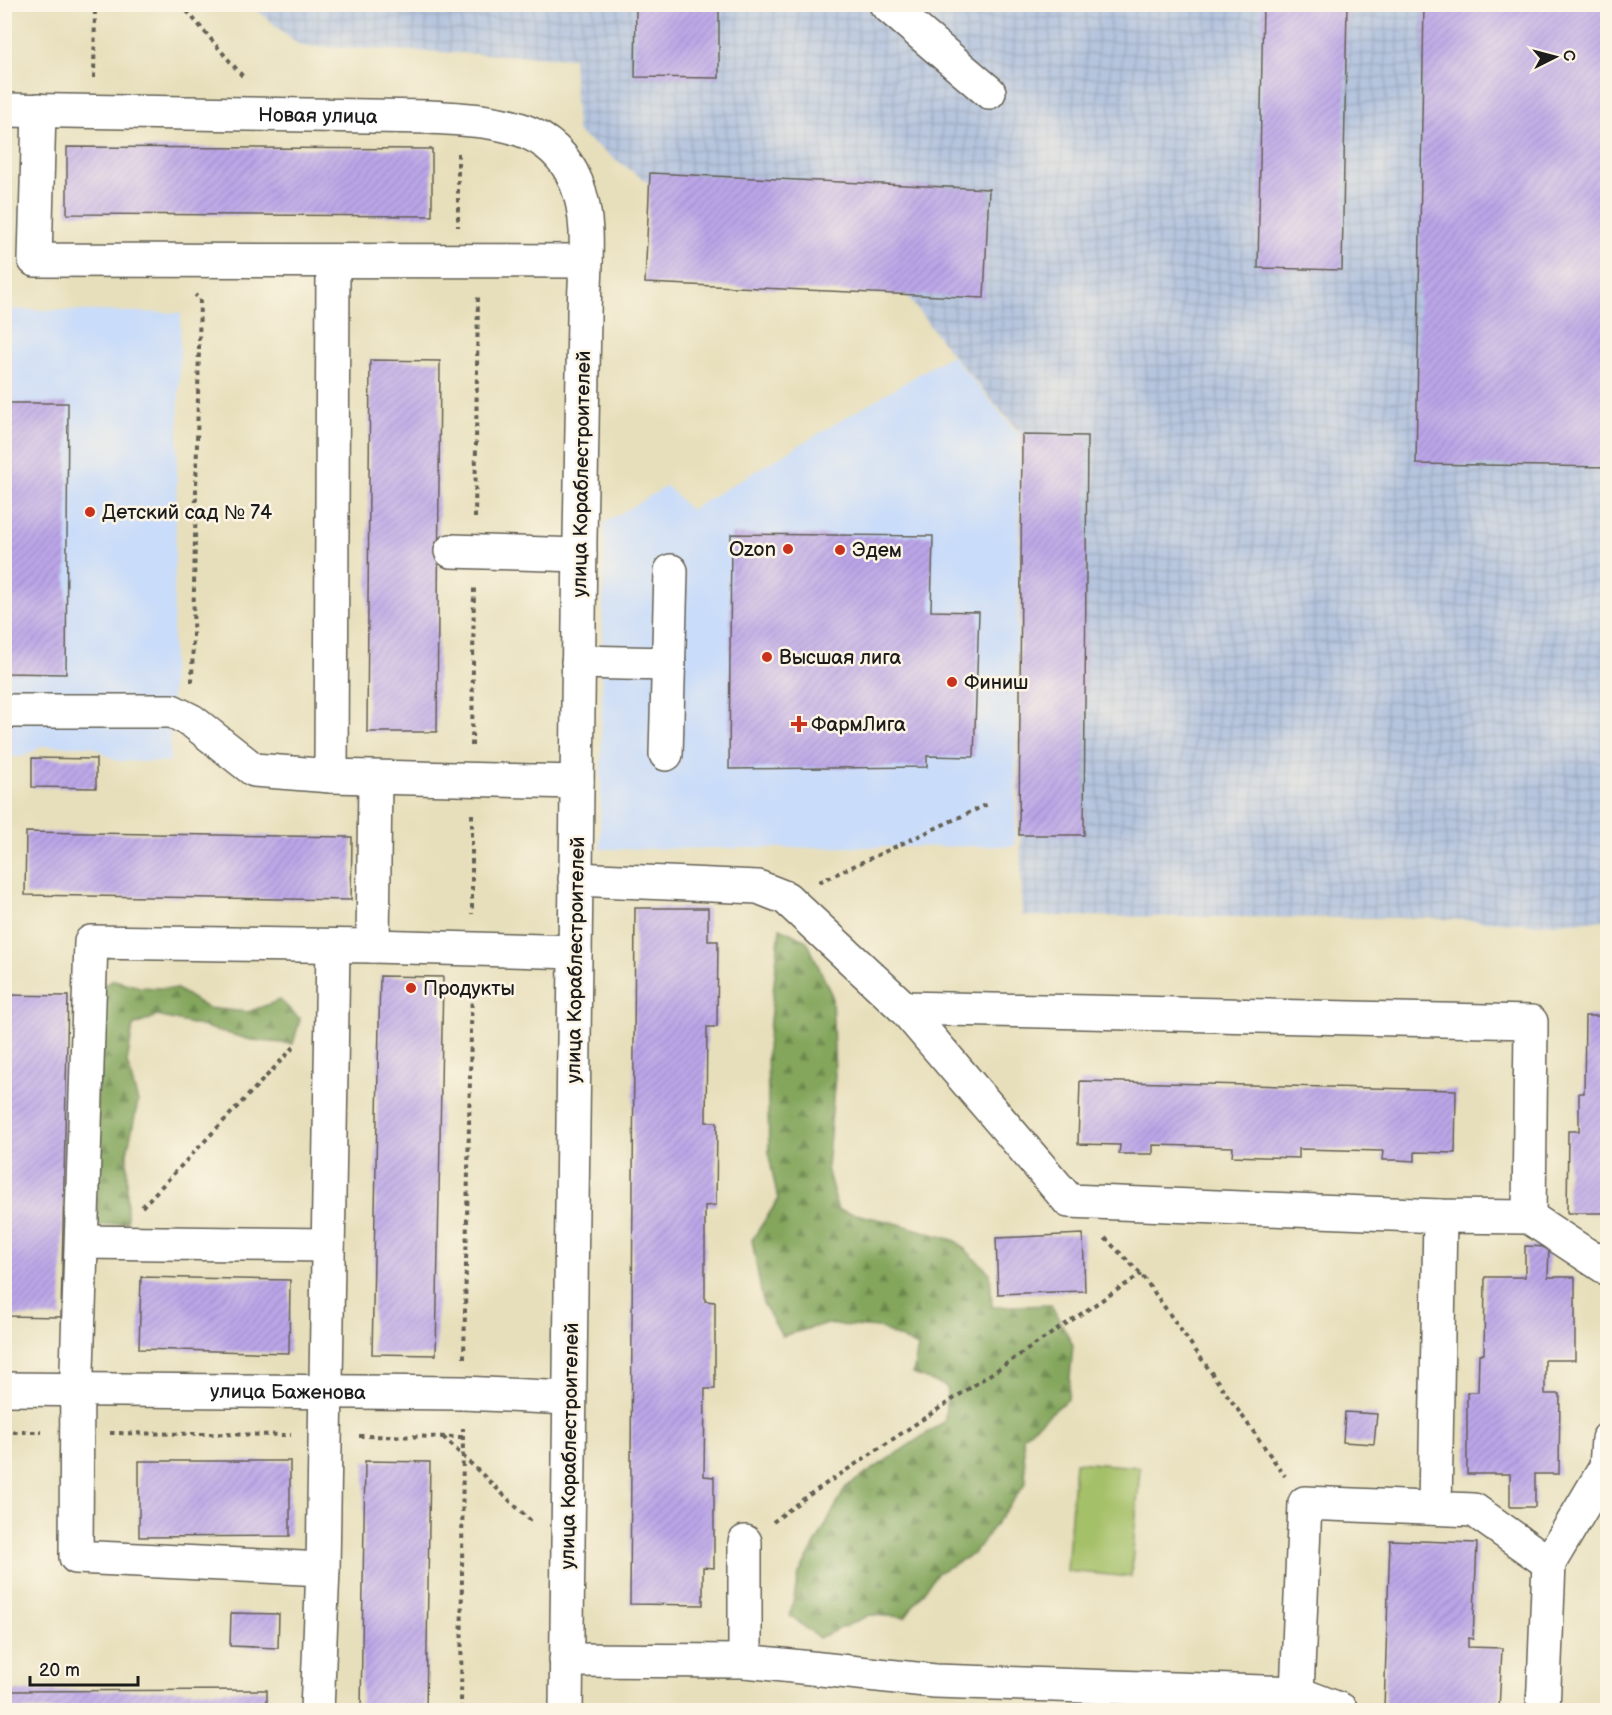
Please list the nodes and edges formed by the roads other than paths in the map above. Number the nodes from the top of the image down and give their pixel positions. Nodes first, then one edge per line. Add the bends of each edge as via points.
1 (886, 4) edge
2 (989, 92) dead end
3 (4, 110) edge
4 (39, 110) junction
5 (585, 237) junction
6 (333, 261) junction
7 (451, 551) dead end
8 (580, 555) junction
9 (671, 571) dead end
10 (578, 662) junction
11 (669, 664) junction
12 (9, 711) dead end
13 (666, 754) dead end
14 (331, 776) junction
15 (375, 778) junction
16 (577, 782) junction
17 (575, 879) junction
18 (333, 946) junction
19 (373, 946) junction
20 (575, 952) junction
21 (904, 1008) junction
22 (1440, 1216) junction
23 (1529, 1217) junction
24 (95, 1243) junction
25 (328, 1245) junction
26 (1608, 1269) edge
27 (4, 1389) edge
28 (77, 1390) junction
29 (326, 1392) junction
30 (569, 1398) junction
31 (1608, 1439) edge
32 (1435, 1508) junction
33 (746, 1542) road end
34 (1549, 1563) junction
35 (323, 1569) junction
36 (566, 1660) junction
37 (745, 1661) junction
38 (1297, 1693) junction
39 (317, 1710) edge
40 (566, 1710) edge
41 (1341, 1710) edge
42 (1543, 1710) edge

1 - 2 street
3 - 4 street, Новая улица
4 - 5 street, Новая улица via 458,119 508,125 534,134 566,162 577,183
4 - 6 street via 35,260
5 - 6 street via 458,261
5 - 8 street, улица Кораблестроителей
6 - 14 street
7 - 8 street
8 - 10 street, улица Кораблестроителей
9 - 11 street
10 - 11 street
10 - 16 street, улица Кораблестроителей
11 - 13 street
12 - 14 street via 172,711 192,721 254,770
14 - 15 street
15 - 16 street
15 - 19 street
16 - 17 street, улица Кораблестроителей
17 - 20 street, улица Кораблестроителей
17 - 21 street via 758,887 786,898
18 - 19 street
18 - 24 street via 91,942
18 - 25 street
19 - 20 street
20 - 30 street, улица Кораблестроителей
21 - 22 street via 1069,1201
21 - 23 street via 1531,1022
22 - 23 street
22 - 32 street
23 - 26 street
24 - 25 street
24 - 28 street
25 - 29 street
27 - 28 street, улица Баженова
28 - 29 street, улица Баженова
28 - 35 street via 76,1557
29 - 30 street, улица Баженова
29 - 35 street
30 - 36 street, улица Кораблестроителей
31 - 34 street via 1606,1467
32 - 34 street via 1474,1510
32 - 38 street via 1305,1503
33 - 37 street
34 - 42 street
35 - 39 street
36 - 37 street
36 - 40 street, улица Кораблестроителей
37 - 38 street via 935,1681
38 - 41 street

